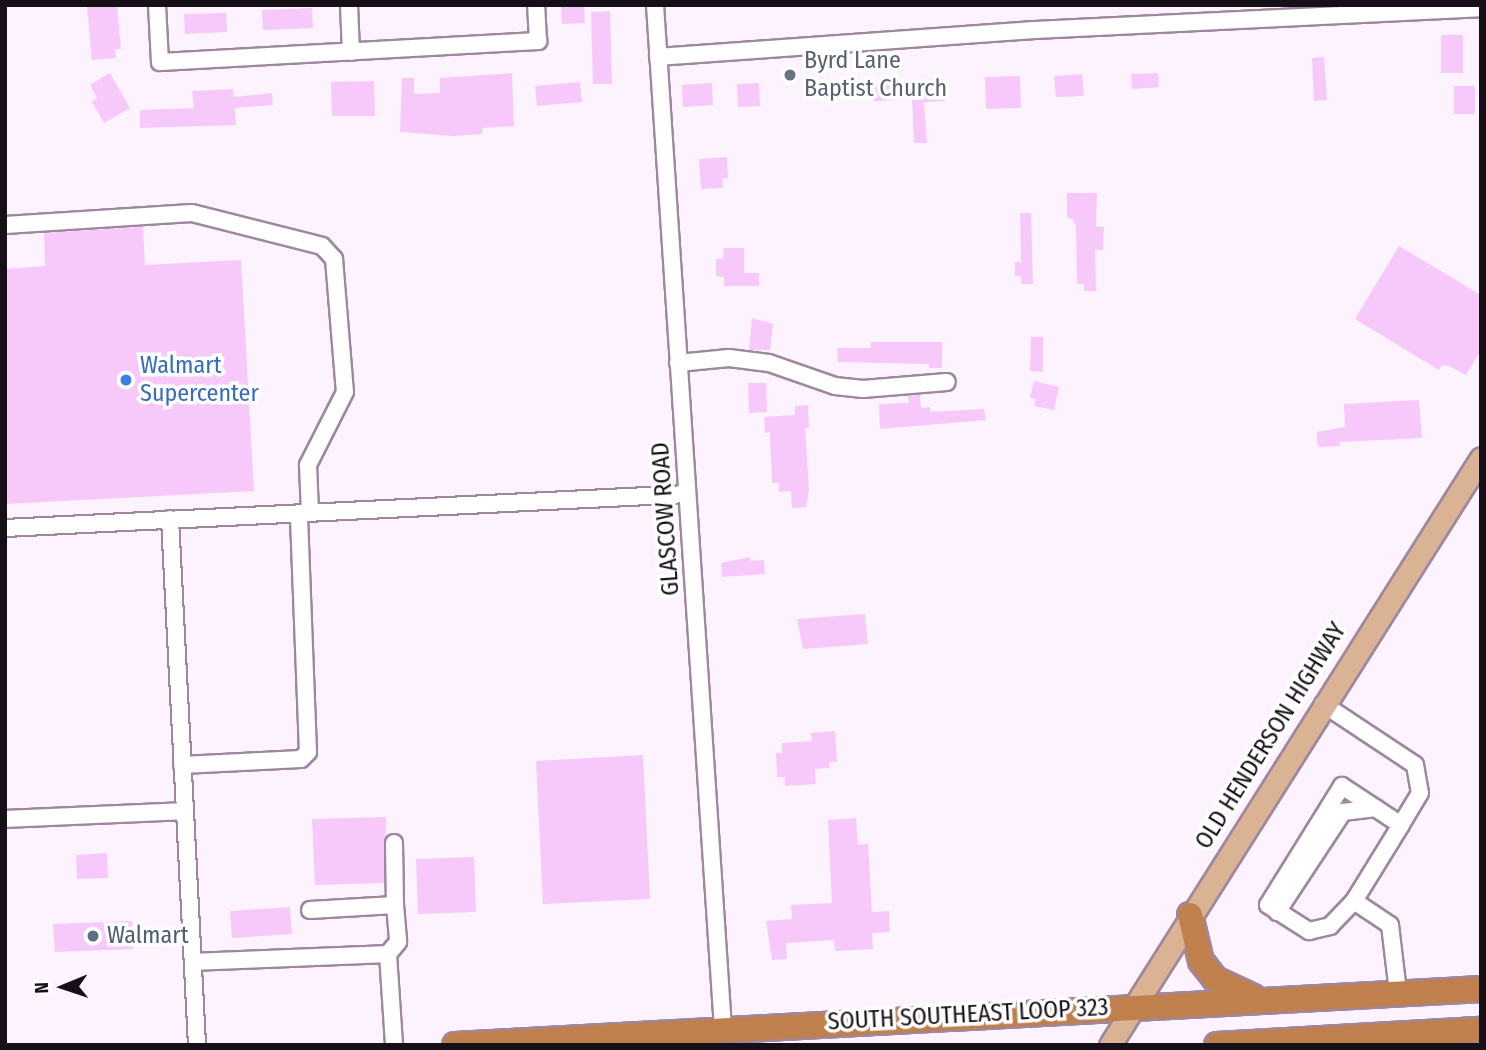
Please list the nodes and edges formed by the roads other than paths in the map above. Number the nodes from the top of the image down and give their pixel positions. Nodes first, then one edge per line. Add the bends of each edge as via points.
1 (157, 5) edge
2 (349, 5) edge
3 (536, 5) edge
4 (655, 5) edge
5 (1481, 8) edge
6 (351, 52) junction
7 (658, 57) junction
8 (5, 225) edge
9 (678, 363) junction
10 (947, 382) dead end
11 (1481, 458) edge
12 (687, 494) junction
13 (305, 513) junction
14 (170, 519) junction
15 (5, 528) edge
16 (1323, 704) junction
17 (182, 765) junction
18 (1376, 808) junction
19 (185, 811) junction
20 (5, 819) edge
21 (1401, 825) junction
22 (394, 843) dead end
23 (1354, 901) junction
24 (396, 905) junction
25 (310, 909) dead end
26 (1277, 912) junction
27 (1190, 915) junction
28 (387, 954) junction
29 (192, 962) junction
30 (1481, 989) edge
31 (1398, 992) junction
32 (1256, 999) junction
33 (1134, 1005) junction
34 (723, 1030) junction
35 (1481, 1030) edge
36 (604, 1040) edge
37 (1244, 1044) edge
38 (197, 1045) edge
39 (394, 1045) edge
40 (455, 1045) edge
41 (1110, 1045) edge
42 (1217, 1045) edge

1 - 6 street via 160,62
2 - 6 street
3 - 6 street via 538,41
4 - 7 street, GLASCOW ROAD
5 - 7 street via 1033,30
7 - 9 street, GLASCOW ROAD
8 - 13 street via 192,213 322,246 334,260 345,392 308,466
9 - 10 street via 729,358 769,363 835,386 863,389
9 - 12 street, GLASCOW ROAD
11 - 16 main road, OLD HENDERSON HIGHWAY
12 - 13 street
12 - 34 street, GLASCOW ROAD
13 - 14 street
13 - 17 street via 308,752 301,759
14 - 15 street
14 - 17 street
16 - 21 street via 1415,765 1420,793
16 - 27 main road, OLD HENDERSON HIGHWAY
17 - 19 street
18 - 21 street
18 - 26 street via 1343,812
18 - 26 street via 1342,786 1268,905
19 - 20 street
19 - 29 street
21 - 23 street
22 - 24 street
23 - 26 street via 1331,926 1308,931
23 - 31 street via 1390,925
24 - 25 street
24 - 28 street via 398,942
27 - 32 highway via 1201,961 1215,979
27 - 33 main road, OLD HENDERSON HIGHWAY
28 - 29 street
28 - 39 street
29 - 38 street
30 - 31 highway, SOUTH SOUTHEAST LOOP 323
31 - 32 highway, SOUTH SOUTHEAST LOOP 323
32 - 33 highway, SOUTH SOUTHEAST LOOP 323
33 - 34 highway, SOUTH SOUTHEAST LOOP 323
33 - 41 main road, OLD HENDERSON HIGHWAY
34 - 36 highway, SOUTH SOUTHEAST LOOP 323
35 - 37 highway
36 - 40 highway, SOUTH SOUTHEAST LOOP 323
37 - 42 highway

